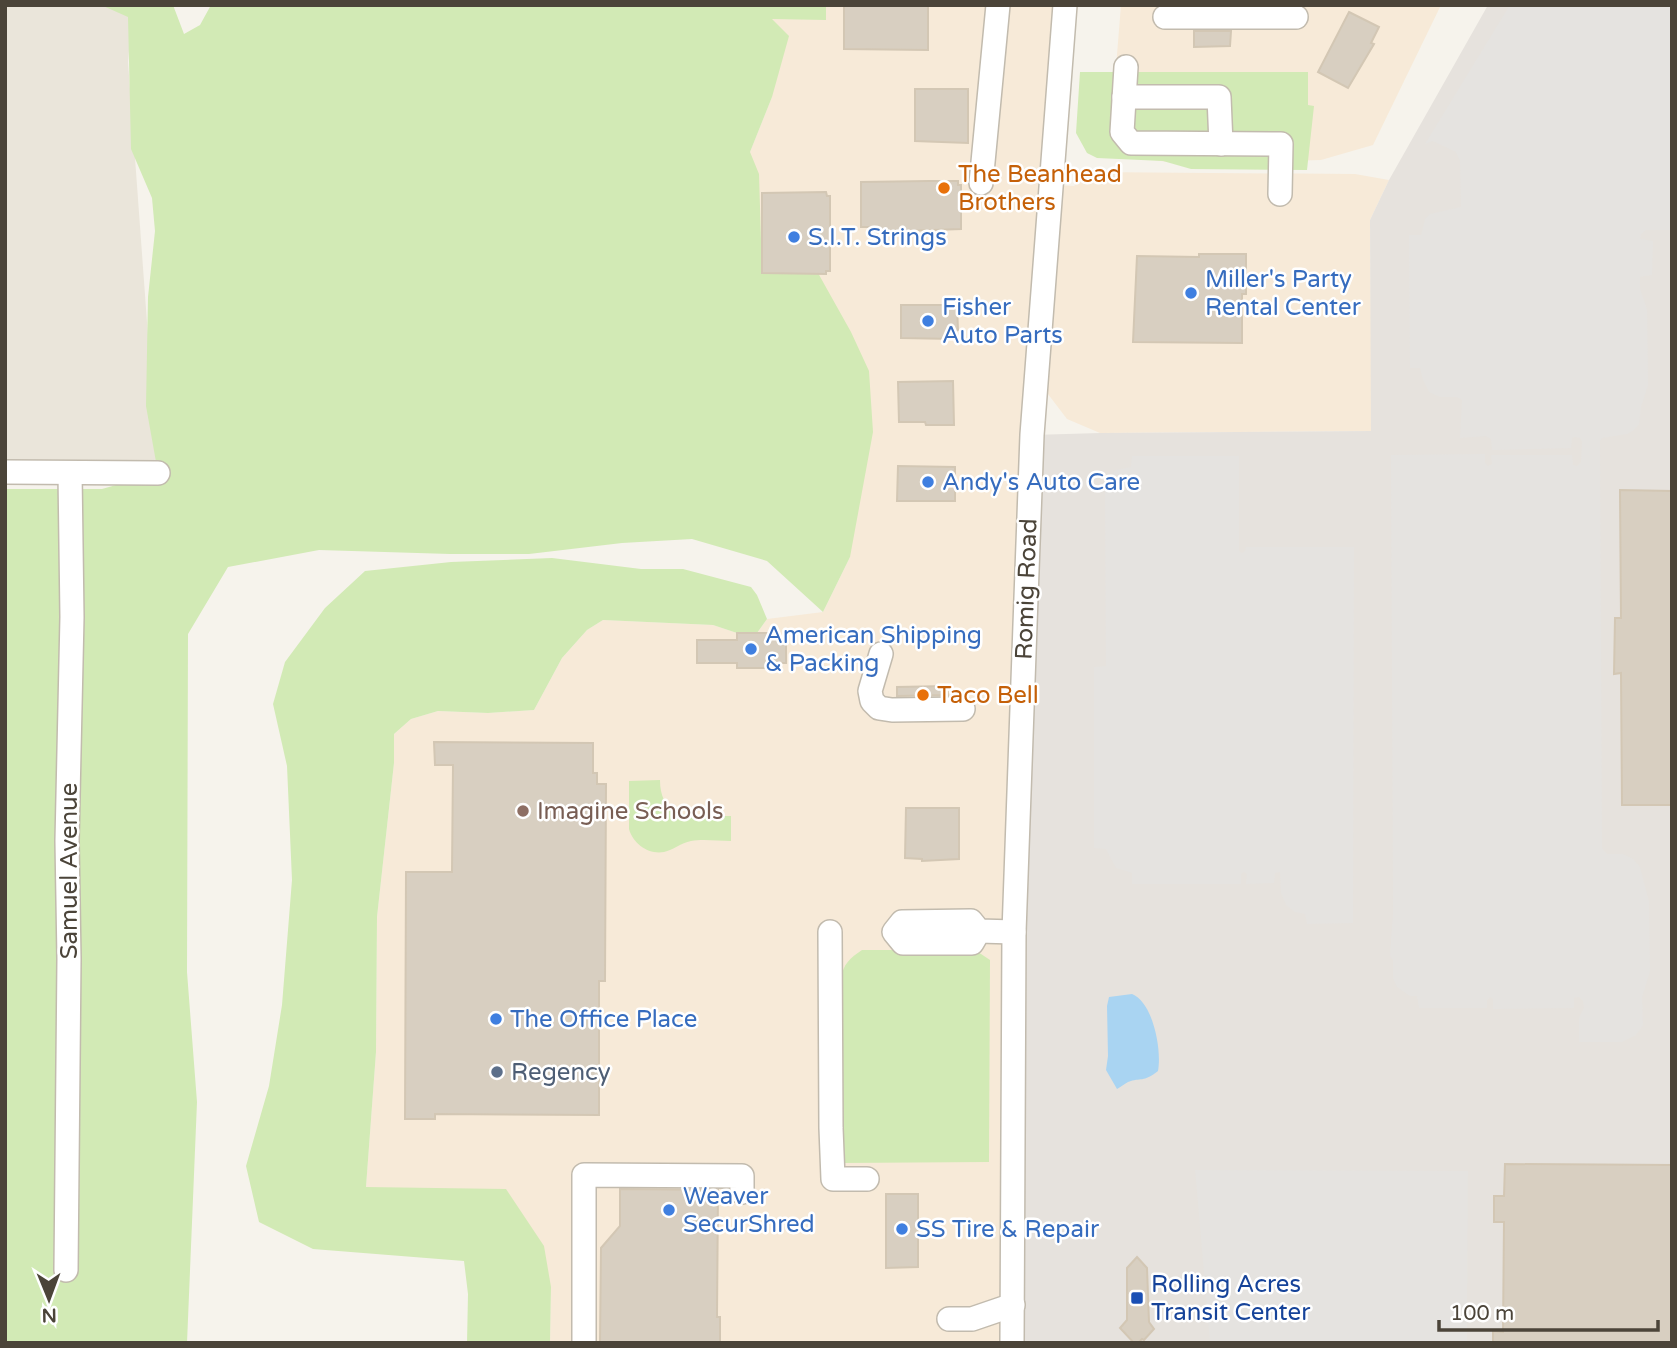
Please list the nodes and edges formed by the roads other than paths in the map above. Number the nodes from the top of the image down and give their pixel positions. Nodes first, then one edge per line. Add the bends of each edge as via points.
1 (998, 5) edge
2 (1065, 5) edge
3 (1165, 17) dead end
4 (1296, 17) dead end
5 (1126, 67) dead end
6 (1124, 97) junction
7 (1221, 144) junction
8 (981, 183) dead end
9 (1280, 194) dead end
10 (5, 472) edge
11 (70, 473) junction
12 (158, 473) dead end
13 (881, 654) dead end
14 (963, 709) dead end
15 (979, 931) dead end
16 (831, 932) dead end
17 (1014, 932) junction
18 (867, 1179) dead end
19 (742, 1192) dead end
20 (66, 1270) dead end
21 (1013, 1305) junction
22 (948, 1318) dead end
23 (584, 1343) edge
24 (1012, 1343) edge

1 - 8 street
2 - 17 street, Romig Road via 1032,436
3 - 4 street
5 - 6 street
6 - 7 street via 1122,132 1131,143
6 - 7 street via 1219,97
7 - 9 street via 1281,144
10 - 11 street
11 - 12 street
11 - 20 street, Samuel Avenue
13 - 14 street via 870,691 879,708
15 - 17 street
16 - 18 street via 833,1179
17 - 21 street, Romig Road
19 - 23 street via 742,1176 584,1175
21 - 22 street via 972,1319
21 - 24 street, Romig Road

